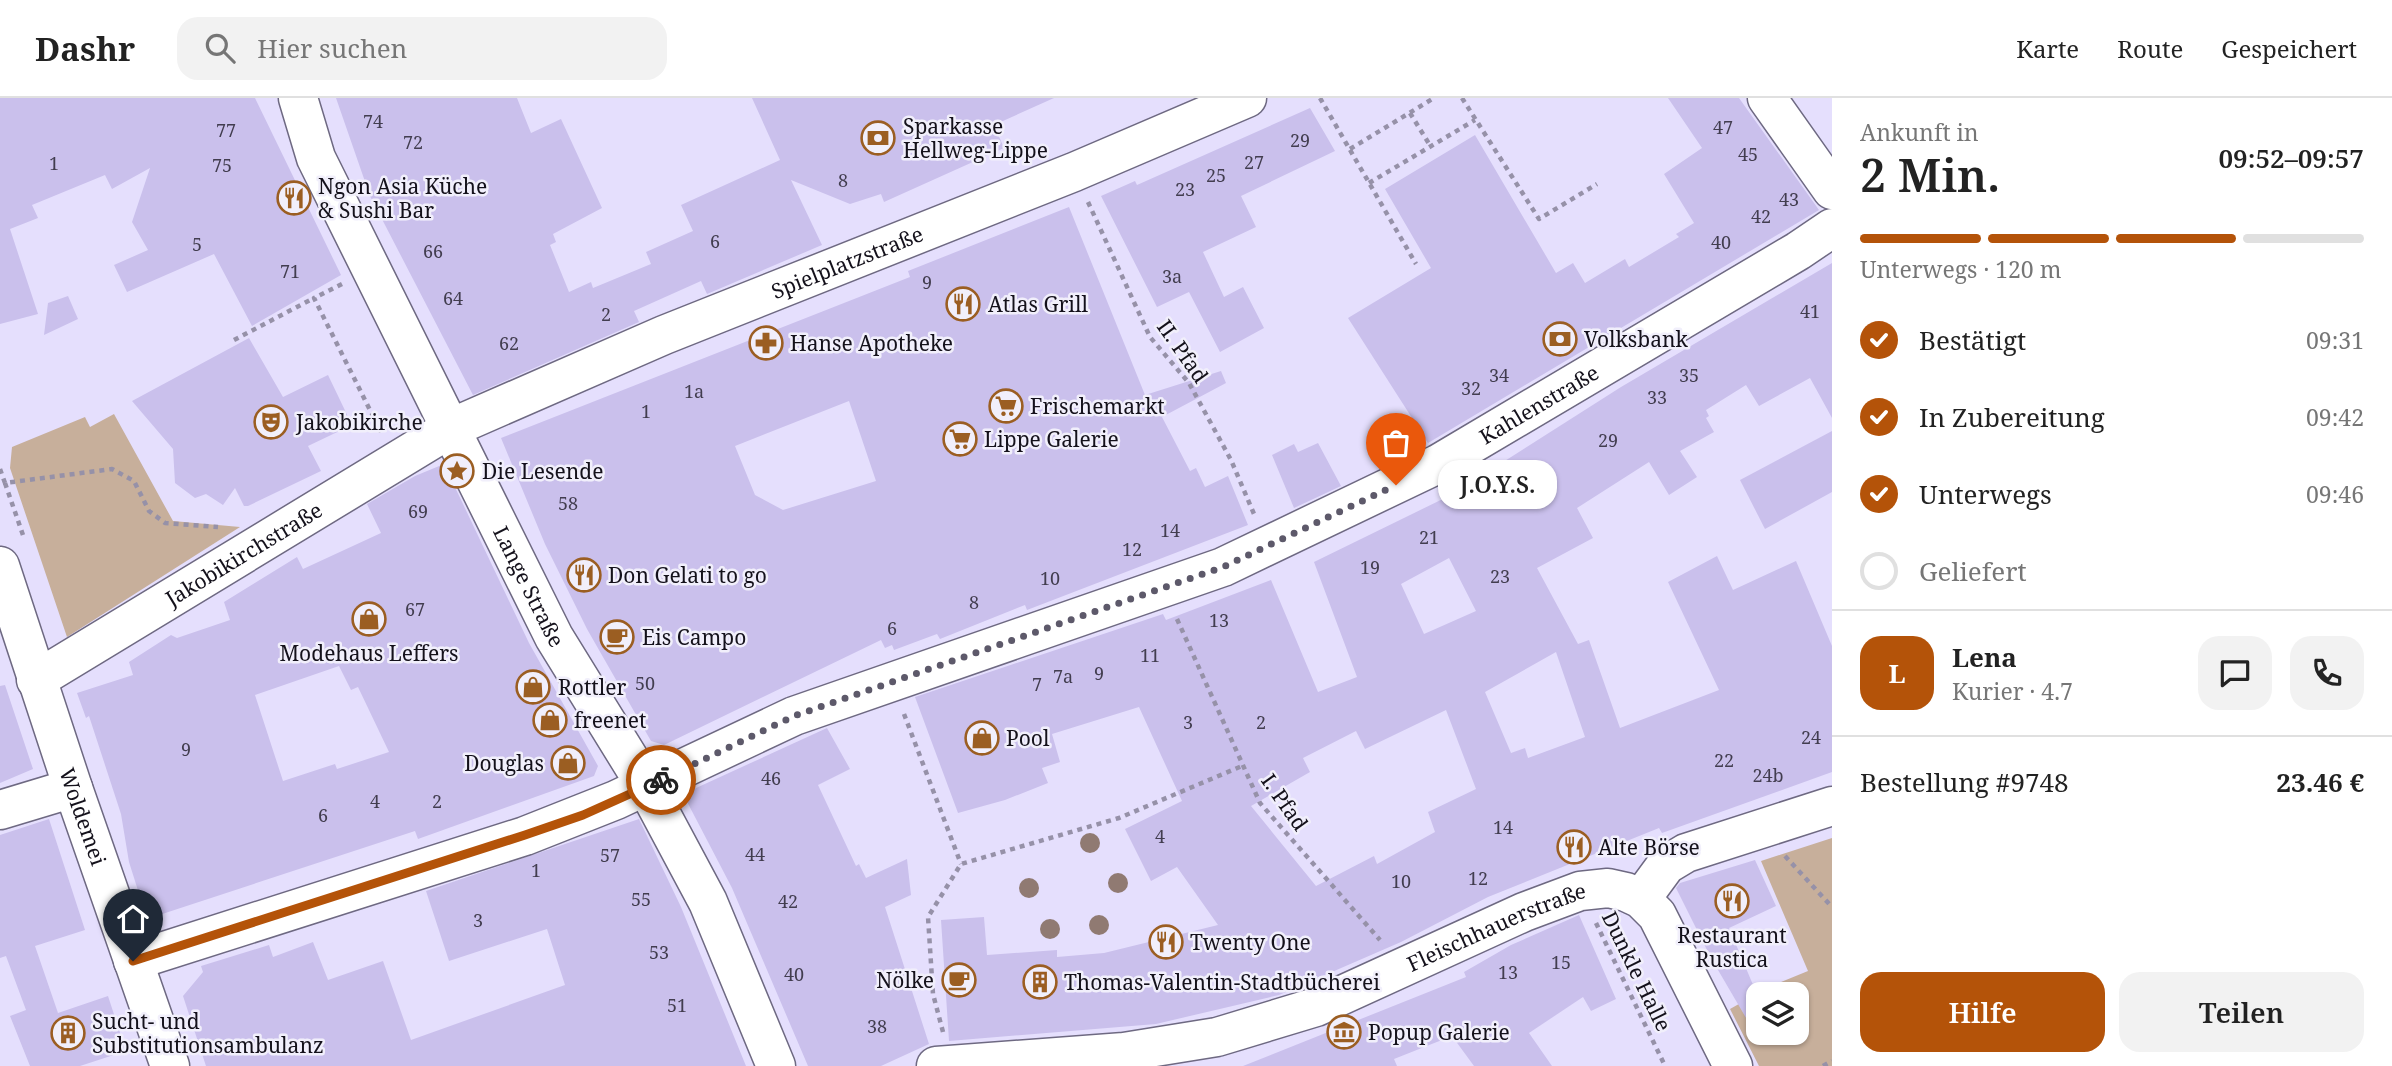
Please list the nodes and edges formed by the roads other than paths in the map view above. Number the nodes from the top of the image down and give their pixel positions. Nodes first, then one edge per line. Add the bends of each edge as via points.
1 (298, 98) edge
2 (1247, 98) edge
3 (1767, 98) edge
4 (1832, 190) edge
5 (1832, 228) edge
6 (451, 428) junction
7 (13, 556) edge
8 (36, 680) junction
9 (646, 786) junction
10 (73, 788) junction
11 (1832, 806) edge
12 (0, 810) edge
13 (1641, 900) junction
14 (133, 961) junction
15 (944, 1065) edge
16 (170, 1066) edge
17 (775, 1066) edge
18 (1733, 1066) edge

1 - 6 street, Lange Straße via 316,158
2 - 6 street, Spielplatzstraße via 664,335
3 - 4 street
5 - 9 street, Kahlenstraße via 1438,464 1268,547 1164,589 794,716
6 - 8 street, Jakobikirchstraße
6 - 9 street, Lange Straße via 554,637
7 - 8 street, Woldemei
8 - 10 street, Woldemei
9 - 14 street, Kahlenstraße via 525,835
9 - 17 street, Lange Straße via 708,902
10 - 12 street
10 - 14 street, Woldemei
11 - 13 street via 1686,853 1666,865
13 - 15 street, Fleischhauerstraße via 1608,888 1580,891 1315,1007 1217,1037 1124,1052
13 - 18 street via 1657,915
14 - 16 street, Woldemei

